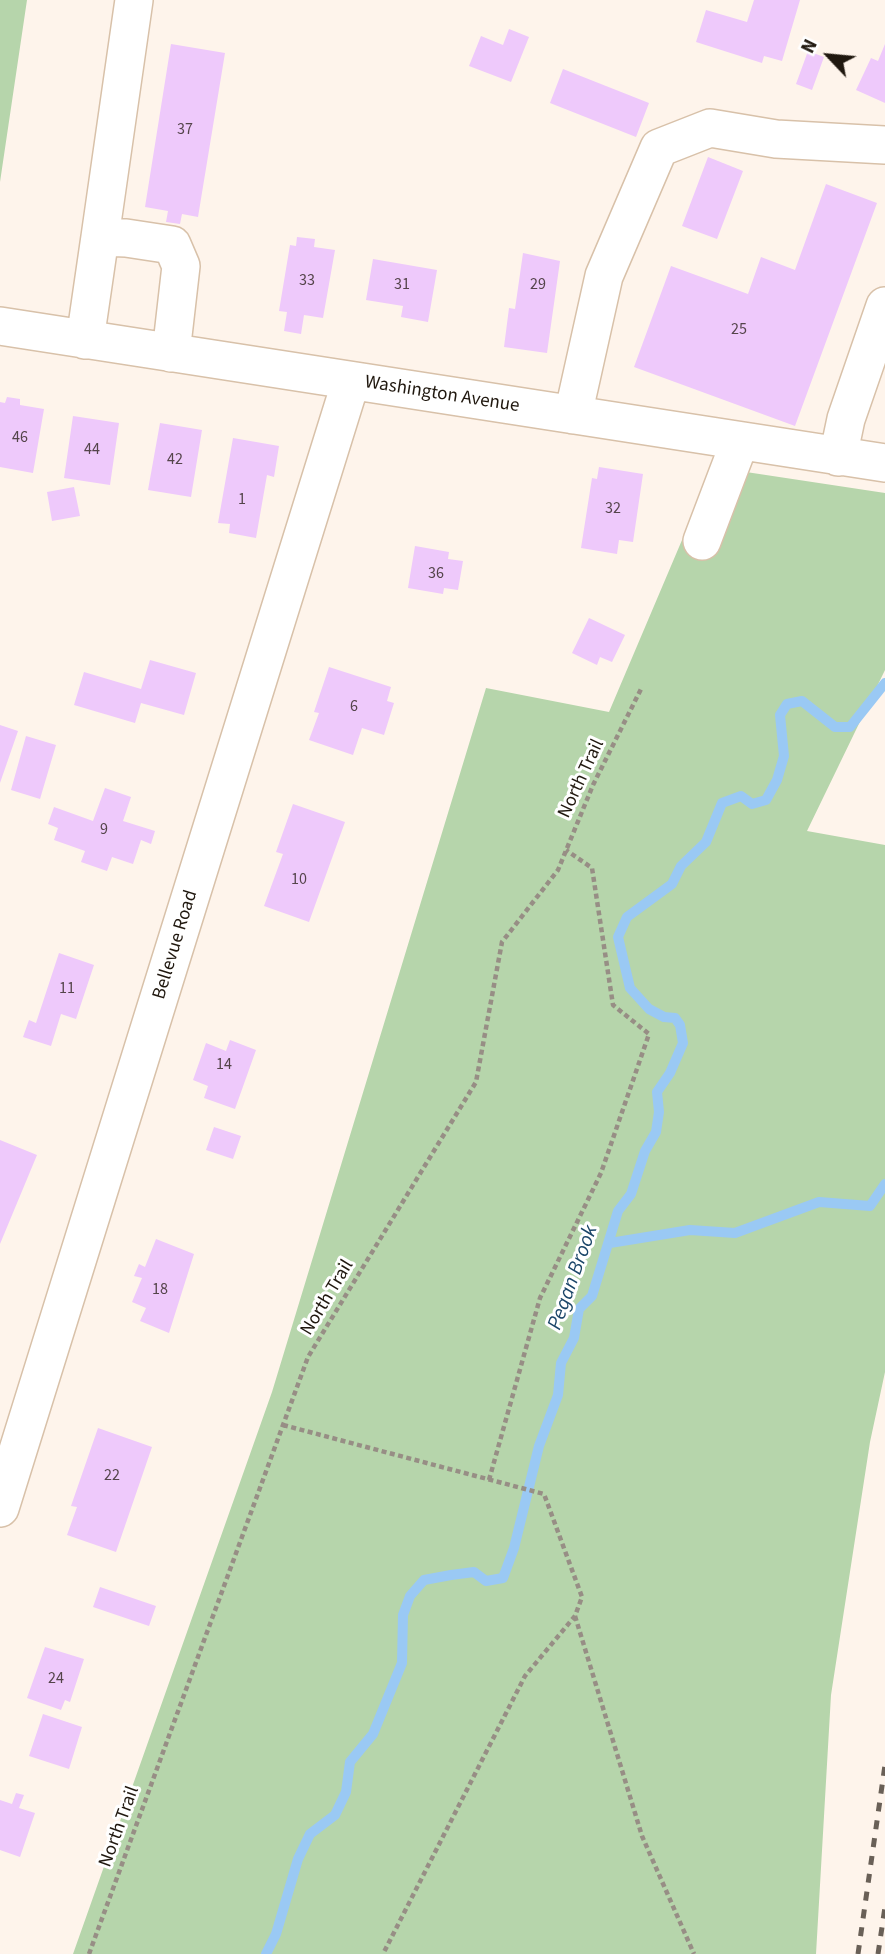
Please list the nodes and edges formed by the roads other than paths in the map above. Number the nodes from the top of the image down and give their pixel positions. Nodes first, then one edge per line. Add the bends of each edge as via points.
1 (134, 0) edge
2 (885, 145) edge
3 (100, 237) junction
4 (885, 306) edge
5 (0, 326) edge
6 (85, 340) junction
7 (171, 353) junction
8 (351, 381) junction
9 (573, 415) junction
10 (740, 441) junction
11 (838, 457) junction
12 (885, 463) edge
13 (702, 541) dead end
14 (0, 1508) edge

1 - 3 street
2 - 9 street via 776,139 710,128 659,148 604,276
3 - 6 street
3 - 7 street via 172,246 181,266
4 - 11 street via 846,419
5 - 6 street, Washington Avenue
6 - 7 street, Washington Avenue
7 - 8 street, Washington Avenue
8 - 9 street, Washington Avenue
8 - 14 street, Bellevue Road
9 - 10 street, Washington Avenue
10 - 11 street, Washington Avenue
10 - 13 street
11 - 12 street, Washington Avenue

